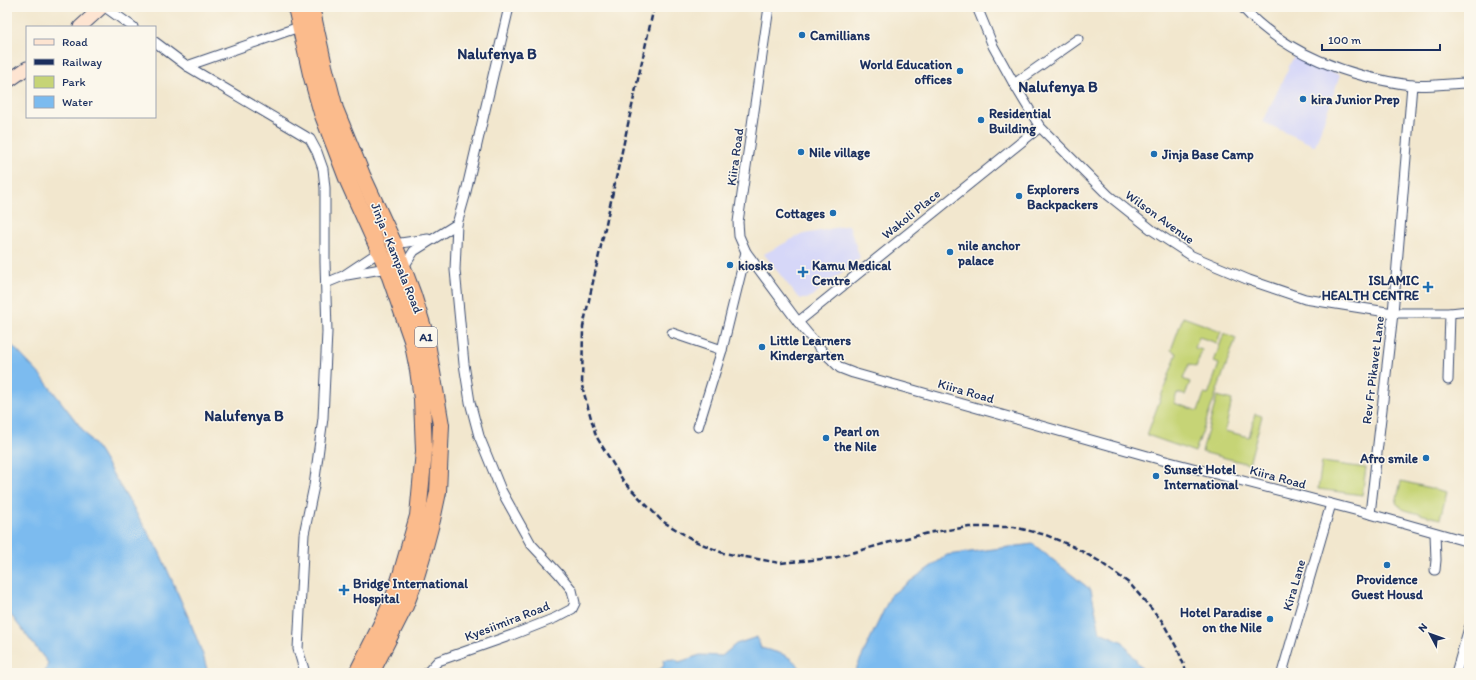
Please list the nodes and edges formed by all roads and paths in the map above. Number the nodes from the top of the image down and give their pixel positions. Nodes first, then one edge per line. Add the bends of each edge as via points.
1 (102, 7) edge
2 (105, 7) edge
3 (296, 7) edge
4 (311, 7) edge
5 (509, 7) edge
6 (769, 7) edge
7 (978, 7) edge
8 (1242, 7) edge
9 (81, 26) edge
10 (132, 26) edge
11 (299, 27) junction
12 (1078, 40) dead end
13 (156, 43) edge
14 (187, 66) junction
15 (26, 69) edge
16 (7, 82) edge
17 (1469, 83) edge
18 (1014, 84) junction
19 (1412, 85) junction
20 (1040, 127) junction
21 (457, 224) junction
22 (435, 238) junction
23 (394, 244) junction
24 (379, 252) junction
25 (746, 252) junction
26 (395, 268) junction
27 (343, 276) junction
28 (326, 283) junction
29 (1469, 311) edge
30 (1393, 313) junction
31 (1450, 313) junction
32 (798, 322) junction
33 (672, 333) dead end
34 (722, 350) junction
35 (1448, 380) dead end
36 (698, 427) dead end
37 (1332, 504) junction
38 (1370, 514) junction
39 (1435, 533) junction
40 (1469, 542) edge
41 (1434, 570) dead end
42 (1469, 628) edge
43 (305, 673) edge
44 (358, 673) edge
45 (371, 673) edge
46 (427, 673) edge
47 (1282, 673) edge
48 (1456, 673) edge

1 - 9 main road
2 - 10 street
3 - 11 highway, Jinja - Kampala Road / A1
4 - 23 highway, Jinja - Kampala Road / A1 via 336,109 362,175
5 - 21 street
6 - 25 street, Kiira Road via 738,222 739,236
7 - 18 street, Wilson Avenue via 993,46
8 - 19 street via 1268,31 1308,56 1355,73
11 - 14 street
11 - 24 highway, Jinja - Kampala Road / A1 via 322,112
12 - 18 street
13 - 14 street
14 - 28 street via 310,139 323,169
15 - 16 main road
17 - 19 street
18 - 20 street, Wilson Avenue
19 - 30 street, Rev Fr Pikavet Lane
20 - 30 street, Wilson Avenue via 1108,195 1152,230 1192,256 1249,280 1305,299
20 - 32 street, Wakoli Place
21 - 22 street
21 - 46 street, Kyesiimira Road via 455,270 464,364 479,436 501,490 530,544 560,574 572,590 575,603 572,609 555,618 438,660
22 - 23 street
22 - 26 street via 414,251
23 - 26 highway, Jinja - Kampala Road / A1
24 - 26 highway, Jinja - Kampala Road / A1
24 - 27 street
25 - 32 street, Kiira Road
25 - 34 street
26 - 27 street
26 - 44 highway, Jinja - Kampala Road / A1 via 417,363 422,399 424,451 418,516 402,575
26 - 45 highway, Jinja - Kampala Road / A1 via 426,337 441,425 438,492 415,580 405,606
27 - 28 street
28 - 43 street via 328,332 323,418 314,486 304,534 302,563 298,649
29 - 31 street, Wilson Avenue
30 - 31 street, Wilson Avenue
30 - 38 street, Rev Fr Pikavet Lane
31 - 35 street
32 - 37 street, Kiira Road via 840,368 853,373 1162,460
33 - 34 street
34 - 36 street
37 - 38 street, Kiira Road
37 - 47 street, Kira Lane
38 - 39 street, Kiira Road
39 - 40 street, Kiira Road
39 - 41 street
42 - 48 street

